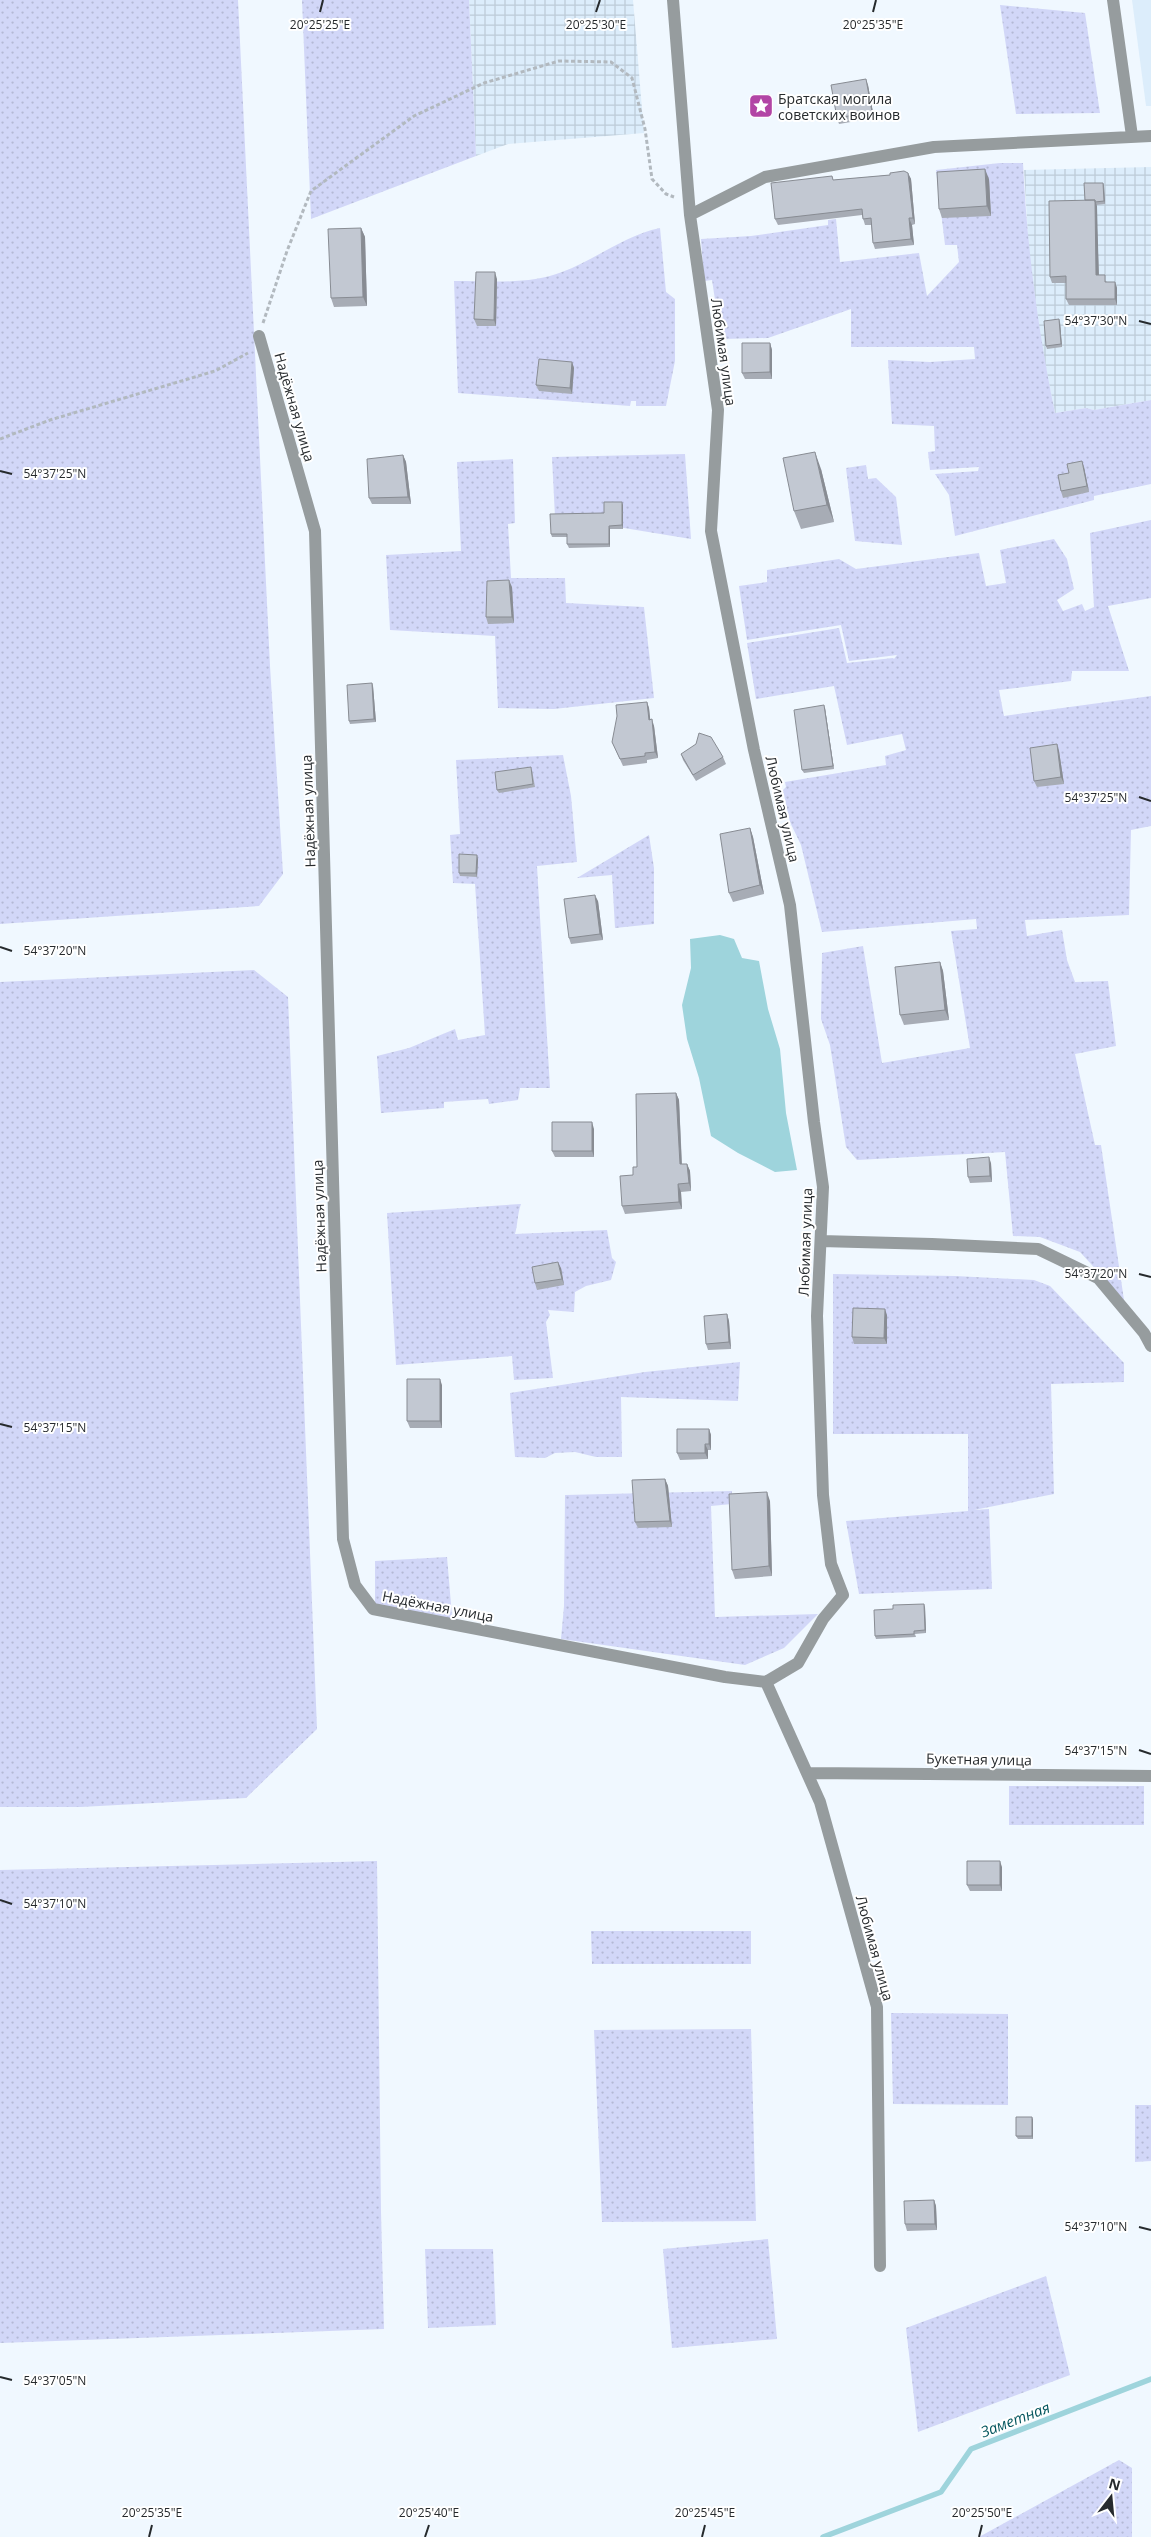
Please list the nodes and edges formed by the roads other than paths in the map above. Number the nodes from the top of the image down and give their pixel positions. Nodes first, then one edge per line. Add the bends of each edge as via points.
1 (673, 0) edge
2 (1113, 0) edge
3 (1132, 136) junction
4 (1151, 136) edge
5 (689, 208) junction
6 (259, 336) road end
7 (821, 1241) junction
8 (1151, 1346) edge
9 (766, 1682) junction
10 (807, 1773) junction
11 (1151, 1776) edge
12 (880, 2266) dead end

1 - 5 street, Любимая улица
2 - 3 street
3 - 4 street
3 - 5 street via 934,147 765,178
5 - 7 street, Любимая улица via 718,410 711,531 754,750 790,905 824,1187
6 - 9 street, Надёжная улица via 315,531 343,1539 355,1585 373,1609 725,1677
7 - 8 street via 1038,1249 1098,1278
7 - 9 street, Любимая улица via 817,1316 823,1495 831,1564 843,1596 823,1619 798,1663
9 - 10 street, Любимая улица
10 - 11 street, Букетная улица
10 - 12 street, Любимая улица via 820,1802 877,2007

